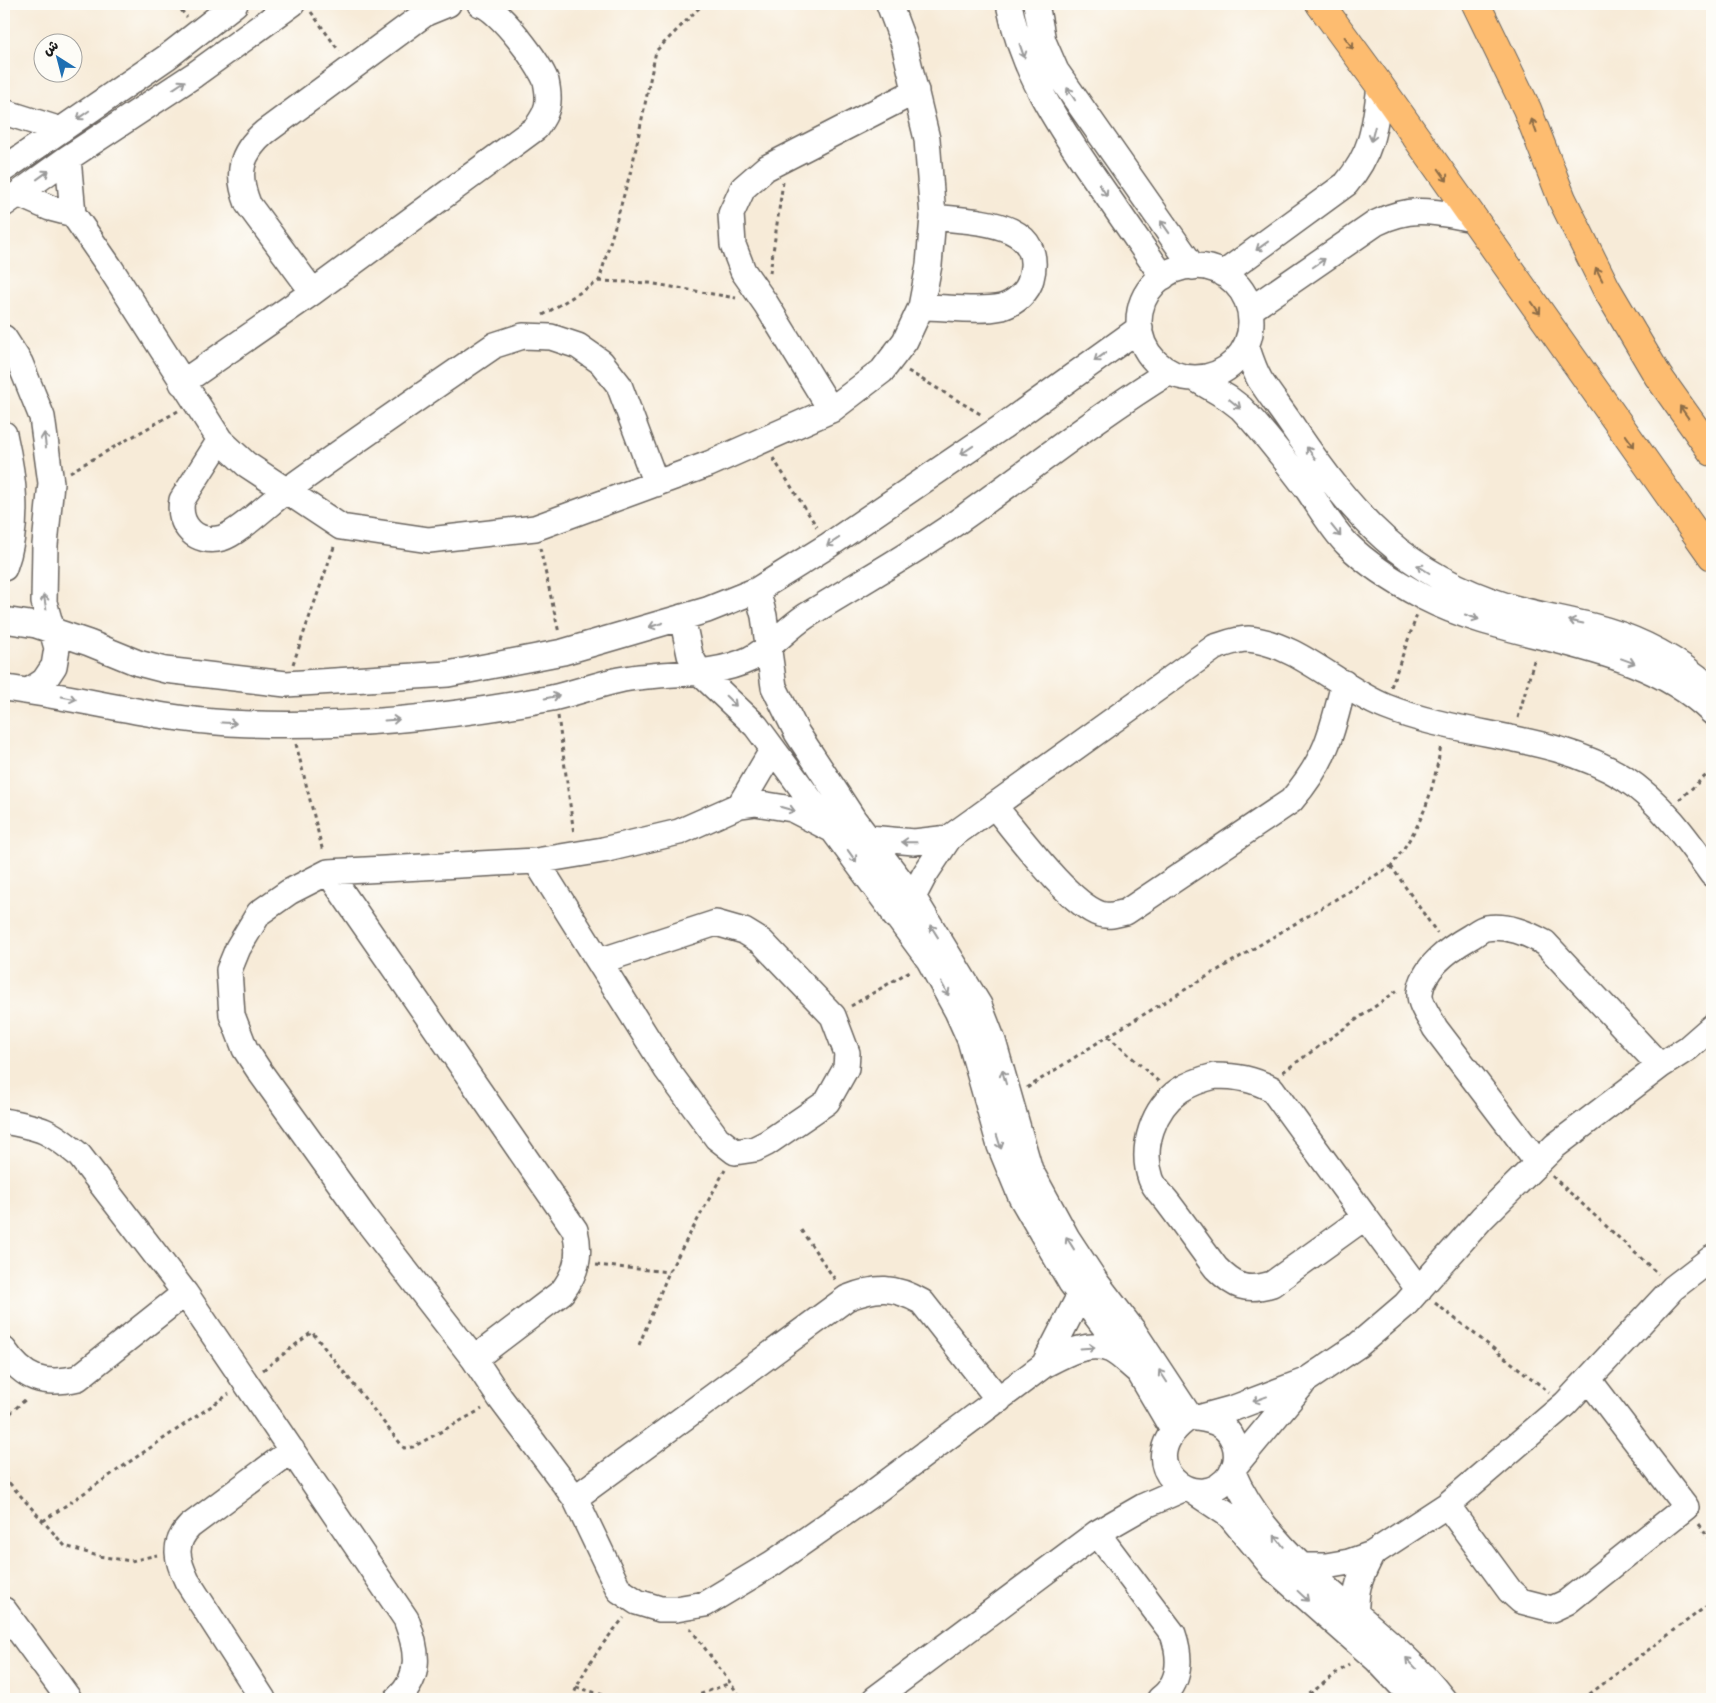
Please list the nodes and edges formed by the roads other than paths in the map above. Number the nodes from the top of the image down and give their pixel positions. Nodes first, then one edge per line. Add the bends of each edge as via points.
1 (235, 4) edge
2 (292, 4) edge
3 (448, 4) edge
4 (480, 4) edge
5 (889, 4) edge
6 (1009, 4) edge
7 (1036, 4) edge
8 (1320, 4) edge
9 (1476, 4) edge
10 (1380, 86) junction
11 (916, 91) junction
12 (111, 96) junction
13 (4, 112) edge
14 (127, 120) junction
15 (61, 130) junction
16 (68, 158) junction
17 (4, 169) edge
18 (11, 199) edge
19 (73, 214) junction
20 (933, 217) junction
21 (1473, 219) junction
22 (1193, 267) junction
23 (1223, 274) junction
24 (1163, 277) junction
25 (313, 292) junction
26 (922, 306) junction
27 (1250, 310) junction
28 (1140, 328) junction
29 (4, 338) edge
30 (1246, 345) junction
31 (1169, 372) junction
32 (1194, 378) junction
33 (188, 392) junction
34 (831, 410) junction
35 (4, 434) edge
36 (220, 440) junction
37 (1712, 452) edge
38 (656, 484) junction
39 (285, 492) junction
40 (1712, 556) edge
41 (4, 568) edge
42 (757, 590) junction
43 (682, 617) junction
44 (4, 620) edge
45 (53, 631) junction
46 (767, 648) junction
47 (699, 672) junction
48 (1344, 683) junction
49 (4, 688) edge
50 (1712, 689) edge
51 (29, 691) junction
52 (785, 709) junction
53 (1712, 712) edge
54 (756, 726) junction
55 (773, 749) junction
56 (740, 805) junction
57 (995, 807) junction
58 (852, 829) junction
59 (949, 838) junction
60 (536, 861) junction
61 (328, 872) junction
62 (1712, 874) edge
63 (913, 897) junction
64 (895, 916) junction
65 (600, 961) junction
66 (1712, 1027) edge
67 (1660, 1066) junction
68 (4, 1120) edge
69 (1537, 1162) junction
70 (1364, 1217) junction
71 (1711, 1261) edge
72 (1088, 1289) junction
73 (1419, 1290) junction
74 (185, 1294) junction
75 (4, 1350) edge
76 (474, 1359) junction
77 (1044, 1365) junction
78 (1139, 1372) junction
79 (1589, 1380) junction
80 (1305, 1381) junction
81 (999, 1400) junction
82 (1187, 1422) junction
83 (292, 1450) junction
84 (1233, 1469) junction
85 (1166, 1470) junction
86 (1189, 1490) junction
87 (575, 1498) junction
88 (1447, 1505) junction
89 (1144, 1506) junction
90 (1098, 1533) junction
91 (1372, 1554) junction
92 (1302, 1566) junction
93 (4, 1610) edge
94 (1351, 1622) junction
95 (69, 1699) edge
96 (263, 1699) edge
97 (397, 1699) edge
98 (875, 1699) edge
99 (1160, 1699) edge
100 (1414, 1699) edge
101 (1444, 1699) edge

1 - 12 street
14 -> 2 street
3 - 25 street via 426,13 351,68 253,142 244,157 242,189 248,204
4 - 25 street via 496,12 540,68 548,98 545,114 524,138
5 - 11 street
6 -> 24 street via 1026,65 1045,103
22 -> 7 street via 1056,71 1043,41
8 -> 10 main road
37 -> 9 main road via 1658,376 1606,288 1562,199 1527,108
10 -> 21 main road
10 -> 23 street via 1375,130 1360,168 1346,184
11 - 20 street via 927,139
11 - 34 street via 766,168 743,188 731,214 730,229 737,259
12 - 14 street
12 -> 15 street
13 - 15 street
14 - 16 street
15 - 17 street
18 -> 16 street
16 - 19 street
18 - 19 street
19 - 33 street
20 - 26 street
20 - 26 street via 1005,227 1017,233 1032,255 1034,268 1024,293 1001,307
27 -> 21 street via 1394,214 1413,210
21 -> 40 main road
22 - 23 street via 1209,268
22 - 24 street
23 - 27 street via 1243,293
24 - 28 street via 1144,300
25 - 33 street
26 - 34 street via 905,340 882,371
27 - 30 street via 1250,334
28 - 31 street via 1149,354
28 -> 42 street via 1002,427
45 -> 29 street via 44,602 50,483 42,417 20,363
30 - 32 street via 1230,366 1213,375
50 -> 30 street via 1639,642 1608,630 1497,602 1455,587 1414,563 1356,512 1259,379
31 - 32 street
31 - 46 street via 1119,403 964,517 803,618
32 -> 53 street via 1228,398 1253,421 1349,546 1383,572 1424,597 1456,611 1540,638 1582,646 1632,662 1694,694
33 - 36 street
34 - 38 street
35 - 41 street via 11,466 14,509 12,542
36 - 39 street
36 - 39 street via 182,500 180,511 183,519 196,536 211,540 224,538
38 - 39 street via 535,528 429,540 340,527
38 - 39 street via 619,385 601,362 578,346 551,337 522,336 495,344
42 - 43 street
42 - 46 street
43 -> 45 street via 563,652 448,674 286,684 138,664
43 - 47 street via 690,654
44 - 45 street
45 - 51 street via 57,648 54,666 44,681
46 - 47 street via 751,658
46 - 52 street via 774,687
51 -> 47 street via 148,715 228,723 338,724 449,716 556,697 638,676
47 -> 54 street
48 - 57 street via 1269,644 1247,639 1214,647 1098,728
48 - 57 street via 1324,753 1310,778 1291,801 1126,912 1100,914 1074,897
48 - 62 street via 1384,706 1444,725 1512,738 1589,760 1645,792
49 - 51 street
52 - 54 street
52 - 58 street
54 - 55 street
55 - 56 street
55 - 58 street
56 -> 58 street via 755,803 792,809
56 - 60 street via 679,832 603,850
57 - 59 street
59 -> 58 street via 914,842
58 - 63 street
58 -> 64 street
59 - 63 street via 924,874
60 - 61 street
60 - 65 street
61 - 76 street via 289,892 259,913 229,970 232,1015 245,1049 260,1072 364,1217
61 - 76 street via 575,1230 578,1263 562,1292
63 - 64 street
72 -> 63 street via 1063,1230 1030,1170 993,1041 979,1005
64 -> 72 street via 929,960 957,1010 970,1040 1000,1146 1020,1197 1071,1283
65 - 65 street via 667,1070 717,1138 735,1152 767,1143 827,1102 846,1068 847,1053 833,1016 762,942 744,931 716,924
66 - 67 street
67 - 69 street
67 - 69 street via 1545,944 1532,936 1506,928 1485,928 1449,950 1426,975 1420,994 1425,1009 1435,1028
68 - 74 street via 40,1128 57,1137 78,1155
69 - 73 street
70 - 70 street via 1272,1089 1254,1080 1215,1076 1196,1081 1174,1096 1154,1122 1148,1141 1147,1161 1151,1180 1216,1268 1238,1287 1261,1288 1272,1284
70 - 73 street
71 - 79 street via 1673,1288
72 - 77 street
72 - 78 street
82 -> 72 street via 1132,1329
73 - 80 street via 1357,1346
74 - 75 street via 78,1378 61,1382 28,1376 14,1366
74 - 83 street
76 - 87 street
77 -> 78 street via 1073,1350 1097,1348 1110,1350
77 - 81 street
78 - 82 street
79 - 88 street
79 - 88 street via 1686,1507 1567,1602 1552,1609 1521,1600 1510,1591
80 -> 82 street
80 - 84 street
81 - 87 street via 922,1302 905,1292 885,1288 866,1290 847,1298
81 - 87 street via 773,1563 705,1604 660,1609 637,1602 618,1590
82 - 84 street via 1218,1423 1226,1429 1236,1447
82 - 85 street via 1165,1444
83 - 96 street via 190,1526 181,1535 177,1551 187,1581
83 - 97 street via 406,1619 413,1637 416,1674
84 - 86 street via 1220,1485 1212,1489
92 -> 84 street via 1249,1504
85 - 86 street via 1171,1478
85 - 89 street
86 - 89 street
86 -> 94 street via 1229,1515 1274,1569
88 - 91 street
89 - 90 street
90 - 98 street
90 - 99 street via 1173,1634 1179,1666 1174,1682
91 - 92 street via 1333,1565
91 - 94 street via 1363,1572
92 - 94 street
93 - 95 street
94 - 100 street via 1366,1651
101 -> 94 street via 1396,1646

